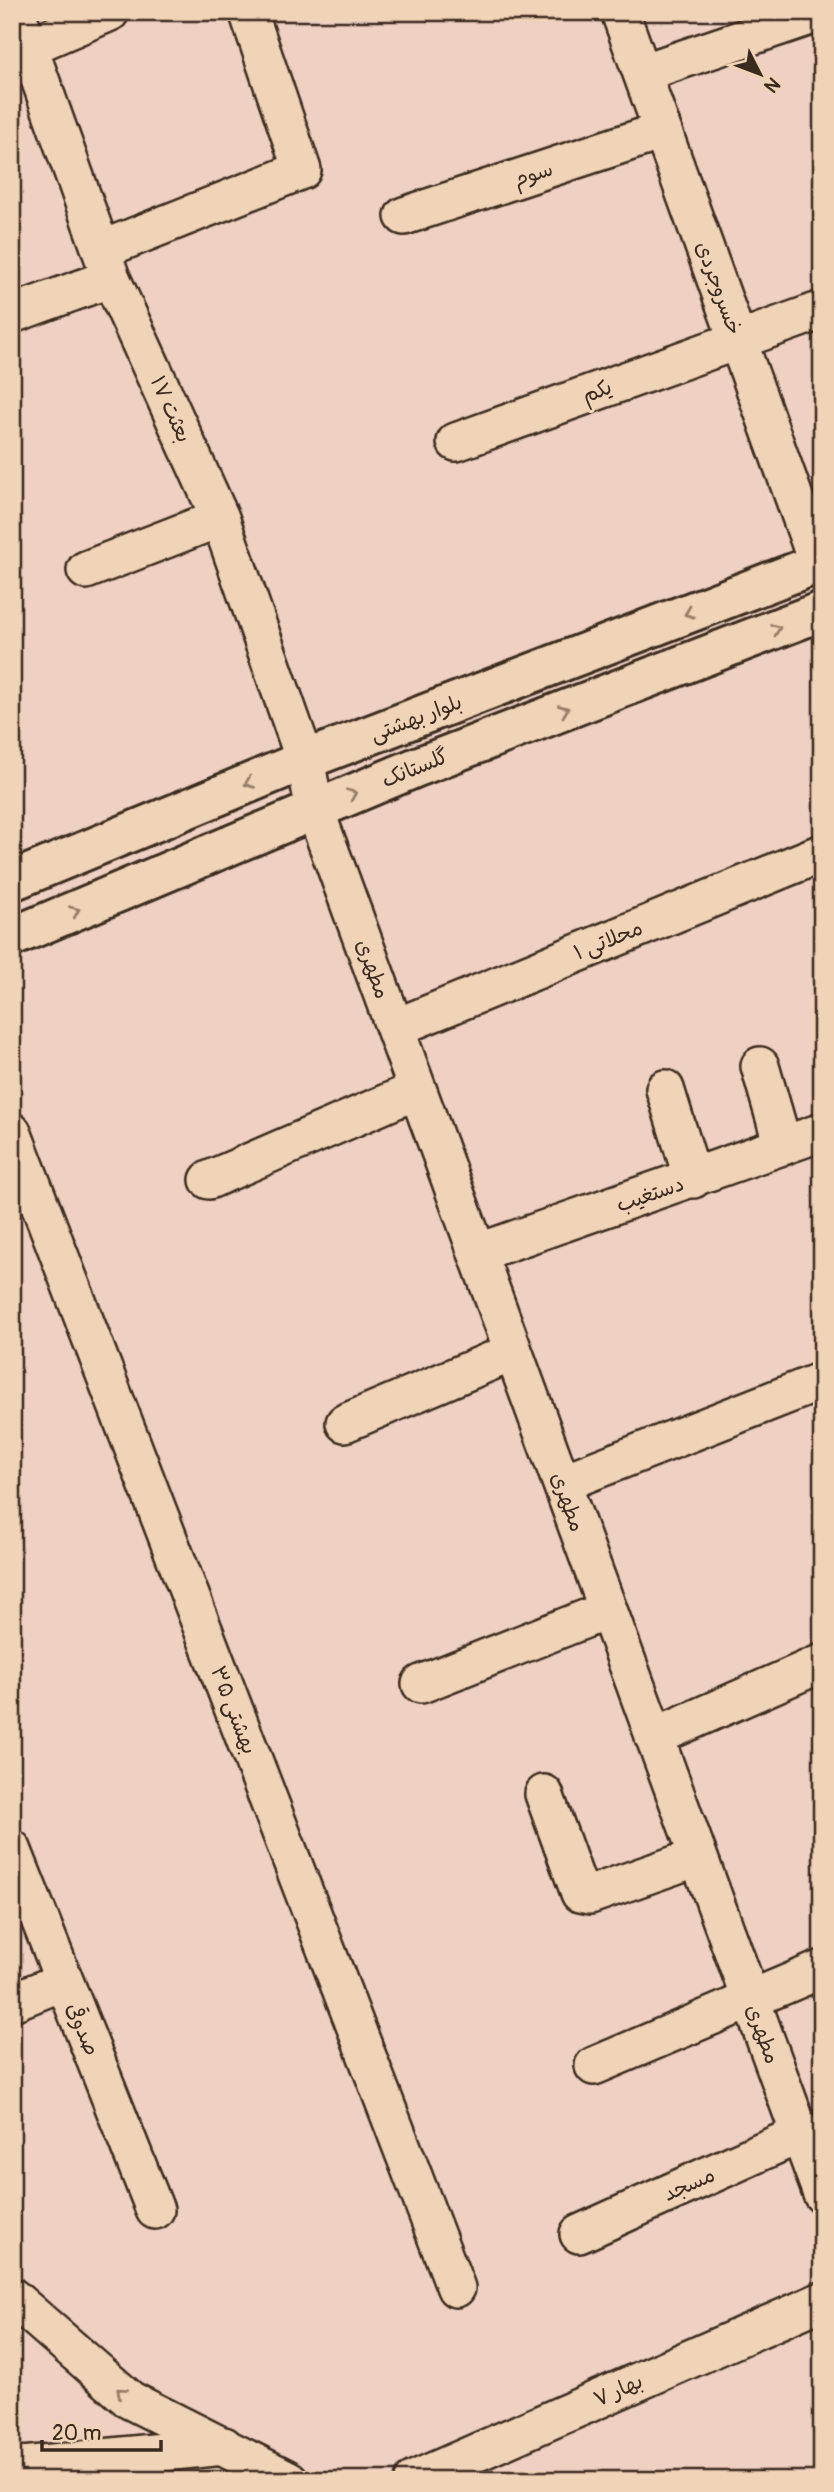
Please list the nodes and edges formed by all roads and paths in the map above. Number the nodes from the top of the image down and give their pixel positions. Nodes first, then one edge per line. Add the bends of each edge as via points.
1 (16, 12) edge
2 (110, 12) edge
3 (620, 12) edge
4 (822, 12) edge
5 (250, 18) dead end
6 (21, 52) edge
7 (642, 73) junction
8 (662, 131) junction
9 (404, 216) dead end
10 (106, 264) junction
11 (822, 310) edge
12 (12, 313) edge
13 (737, 340) junction
14 (456, 442) dead end
15 (220, 518) junction
16 (820, 563) edge
17 (86, 570) dead end
18 (822, 611) edge
19 (305, 760) junction
20 (315, 810) junction
21 (822, 853) edge
22 (12, 881) edge
23 (12, 937) edge
24 (395, 1028) junction
25 (760, 1066) dead end
26 (665, 1089) dead end
27 (417, 1090) junction
28 (12, 1132) edge
29 (822, 1132) edge
30 (783, 1146) junction
31 (693, 1179) junction
32 (209, 1180) dead end
33 (477, 1252) junction
34 (513, 1352) junction
35 (822, 1381) edge
36 (345, 1423) dead end
37 (562, 1483) junction
38 (608, 1610) junction
39 (822, 1663) edge
40 (421, 1684) dead end
41 (654, 1737) junction
42 (544, 1794) dead end
43 (12, 1849) edge
44 (698, 1857) junction
45 (822, 1969) edge
46 (64, 1981) junction
47 (750, 1998) junction
48 (12, 2002) edge
49 (594, 2066) dead end
50 (800, 2134) junction
51 (822, 2194) edge
52 (155, 2210) dead end
53 (579, 2234) dead end
54 (456, 2288) dead end
55 (822, 2301) edge
56 (15, 2303) edge
57 (224, 2446) junction
58 (12, 2467) edge
59 (289, 2480) edge
60 (414, 2480) edge

1 - 6 street, بعثت ۱۷
2 - 6 street
3 - 7 street, خسروجردی
4 - 7 street
5 - 10 street via 302,170
6 - 10 street, بعثت ۱۷
7 - 8 street, خسروجردی
8 - 9 street, سوم
8 - 13 street, خسروجردی
10 - 12 street
10 - 15 street, بعثت ۱۷
11 - 13 street, یکم
13 - 14 street, یکم
13 - 16 street, خسروجردی
15 - 17 street
15 - 19 street, بعثت ۱۷
16 -> 19 street, بلوار بهشتی
20 -> 18 street, گلستانک
19 - 20 street, بعثت ۱۷
19 -> 22 street, بلوار بهشتی
23 -> 20 street, گلستانک
20 - 24 street, مطهری
21 - 24 street, محلاتی ۱
24 - 27 street, مطهری
25 - 30 street
26 - 31 street
27 - 32 street
27 - 33 street, مطهری
28 - 54 street, بهشتی ۳۵
29 - 30 street, دستغیب
30 - 31 street, دستغیب
31 - 33 street, دستغیب
33 - 34 street, مطهری
34 - 36 street
34 - 37 street, مطهری
35 - 37 street
37 - 38 street, مطهری
38 - 40 street
38 - 41 street, مطهری
39 - 41 street
41 - 44 street, مطهری
42 - 44 street via 580,1893 590,1895
43 - 46 street, صدوقی
44 - 47 street, مطهری
45 - 47 street
46 - 48 street
46 - 52 street, صدوقی
47 - 49 street
47 - 50 street, مطهری
50 - 51 street, مطهری
50 - 53 street, مسجد
55 - 60 street, بهار ۷
57 -> 56 street via 130,2400
57 - 58 street
57 - 59 street

